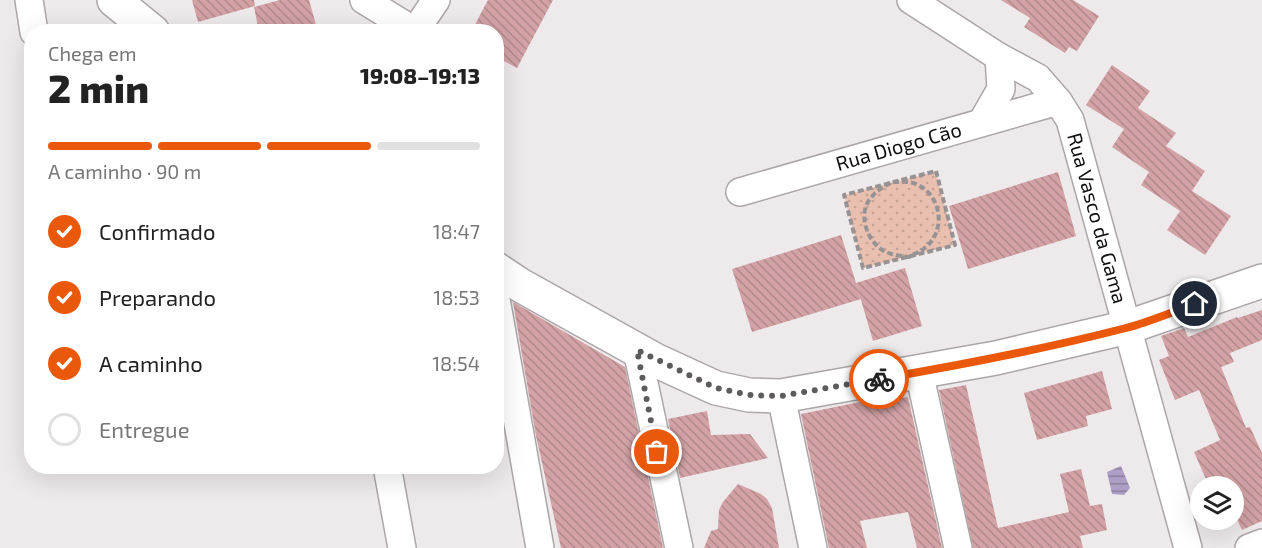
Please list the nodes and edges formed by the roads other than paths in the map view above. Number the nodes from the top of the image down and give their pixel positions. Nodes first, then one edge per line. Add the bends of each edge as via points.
1 (29, 0) edge
2 (114, 0) edge
3 (364, 0) edge
4 (436, 0) edge
5 (911, 0) edge
6 (33, 24) edge
7 (143, 24) edge
8 (404, 24) edge
9 (421, 24) edge
10 (999, 57) junction
11 (1058, 101) junction
12 (982, 122) junction
13 (740, 192) dead end
14 (504, 274) edge
15 (1262, 281) edge
16 (1128, 327) junction
17 (504, 344) edge
18 (637, 350) junction
19 (920, 372) junction
20 (781, 396) junction
21 (388, 474) edge
22 (1262, 543) edge
23 (402, 548) edge
24 (540, 548) edge
25 (679, 548) edge
26 (813, 548) edge
27 (958, 548) edge
28 (1188, 548) edge
29 (1249, 548) edge

1 - 6 street
2 - 7 street
3 - 8 street
4 - 9 street
5 - 10 street, Rua Vasco da Gama
10 - 11 street, Rua Vasco da Gama via 1038,78
10 - 12 street via 1001,89
11 - 12 street, Rua Diogo Cão
11 - 16 street, Rua Vasco da Gama via 1070,120
12 - 13 street, Rua Diogo Cão
14 - 18 street
15 - 16 street
16 - 19 street
16 - 28 street, Rua Vasco da Gama
17 - 24 street
18 - 20 street via 716,388
18 - 25 street
19 - 20 street
19 - 27 street
20 - 26 street
21 - 23 street
22 - 29 street

